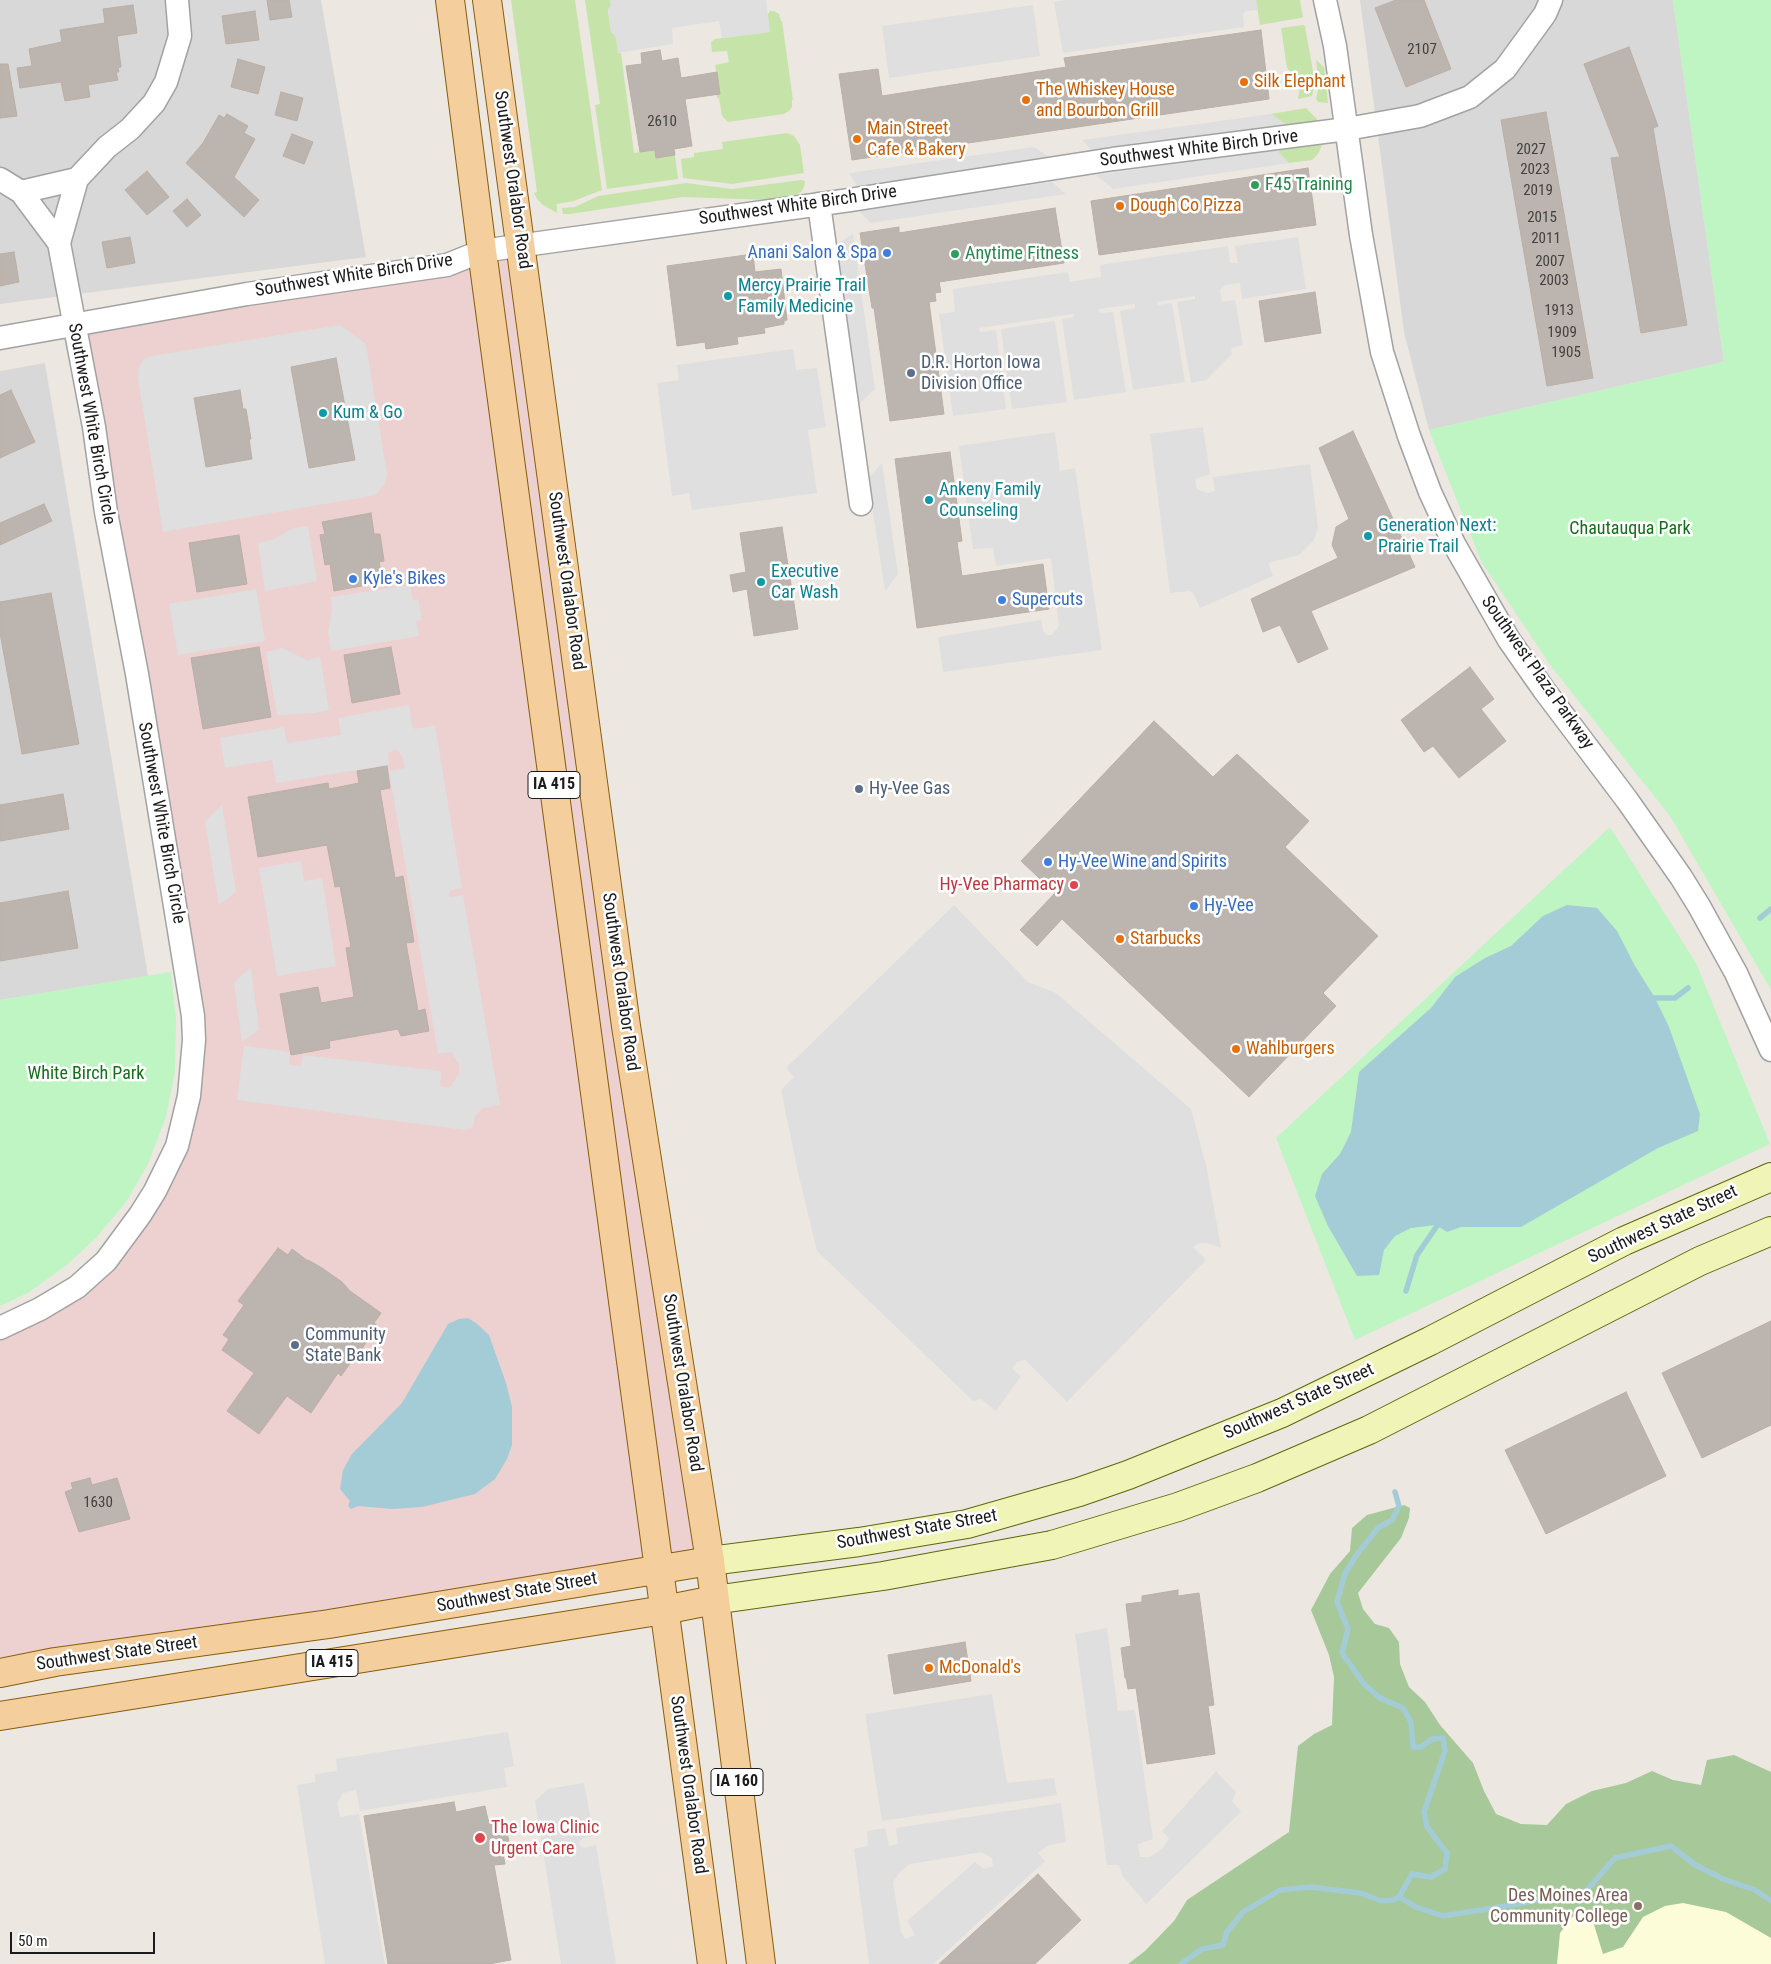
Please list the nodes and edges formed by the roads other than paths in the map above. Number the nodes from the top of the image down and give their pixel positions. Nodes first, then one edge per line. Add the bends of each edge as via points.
1 (177, 0) edge
2 (450, 0) edge
3 (487, 0) edge
4 (1325, 0) edge
5 (1551, 0) edge
6 (1347, 129) junction
7 (0, 179) edge
8 (77, 179) junction
9 (21, 192) junction
10 (819, 204) junction
11 (58, 244) junction
12 (520, 245) junction
13 (482, 251) junction
14 (74, 325) junction
15 (0, 338) edge
16 (861, 504) dead end
17 (1771, 1050) edge
18 (1771, 1177) edge
19 (1771, 1231) edge
20 (0, 1328) edge
21 (710, 1561) junction
22 (660, 1569) junction
23 (714, 1600) junction
24 (664, 1610) junction
25 (0, 1673) edge
26 (0, 1716) edge
27 (712, 1964) edge
28 (760, 1964) edge

1 - 8 street via 180,36 166,82 154,103
2 - 13 main road, Southwest Oralabor Road / IA 415
3 - 12 main road, Southwest Oralabor Road / IA 415
4 - 6 street, Southwest Plaza Parkway
5 - 6 street, Southwest White Birch Drive via 1545,14 1505,69 1470,97 1420,116
6 - 10 street, Southwest White Birch Drive via 1113,159
6 - 17 street, Southwest Plaza Parkway via 1361,235 1382,352 1409,436 1446,527 1510,640 1681,876 1736,973
7 - 9 street
8 - 9 street
8 - 11 street, Southwest White Birch Circle
9 - 11 street, Southwest White Birch Circle
10 - 12 street, Southwest White Birch Drive
10 - 16 street
11 - 14 street, Southwest White Birch Circle
12 - 13 street, Southwest White Birch Drive
12 - 21 main road, Southwest Oralabor Road / IA 415 via 626,1026
13 - 14 street, Southwest White Birch Drive via 447,265 247,294
13 - 22 main road, Southwest Oralabor Road / IA 415
14 - 15 street, Southwest White Birch Drive
14 - 20 street, Southwest White Birch Circle via 137,674 193,1016 194,1040 189,1096 177,1146 140,1215 106,1261 77,1287
18 - 21 main road, Southwest State Street via 1624,1241 1282,1413 1128,1475 967,1524
19 - 23 main road via 1700,1261 1369,1430 1257,1478 1178,1507 1052,1545 883,1576
21 - 22 main road, Southwest State Street
21 - 23 main road, Southwest Oralabor Road / IA 415
22 - 24 main road, Southwest Oralabor Road / IA 160
22 - 25 main road, Southwest State Street / IA 415 via 329,1624 55,1662
23 - 24 main road, IA 415
23 - 28 main road, Southwest Oralabor Road / IA 160
24 - 26 main road, IA 415
24 - 27 main road, Southwest Oralabor Road / IA 160

